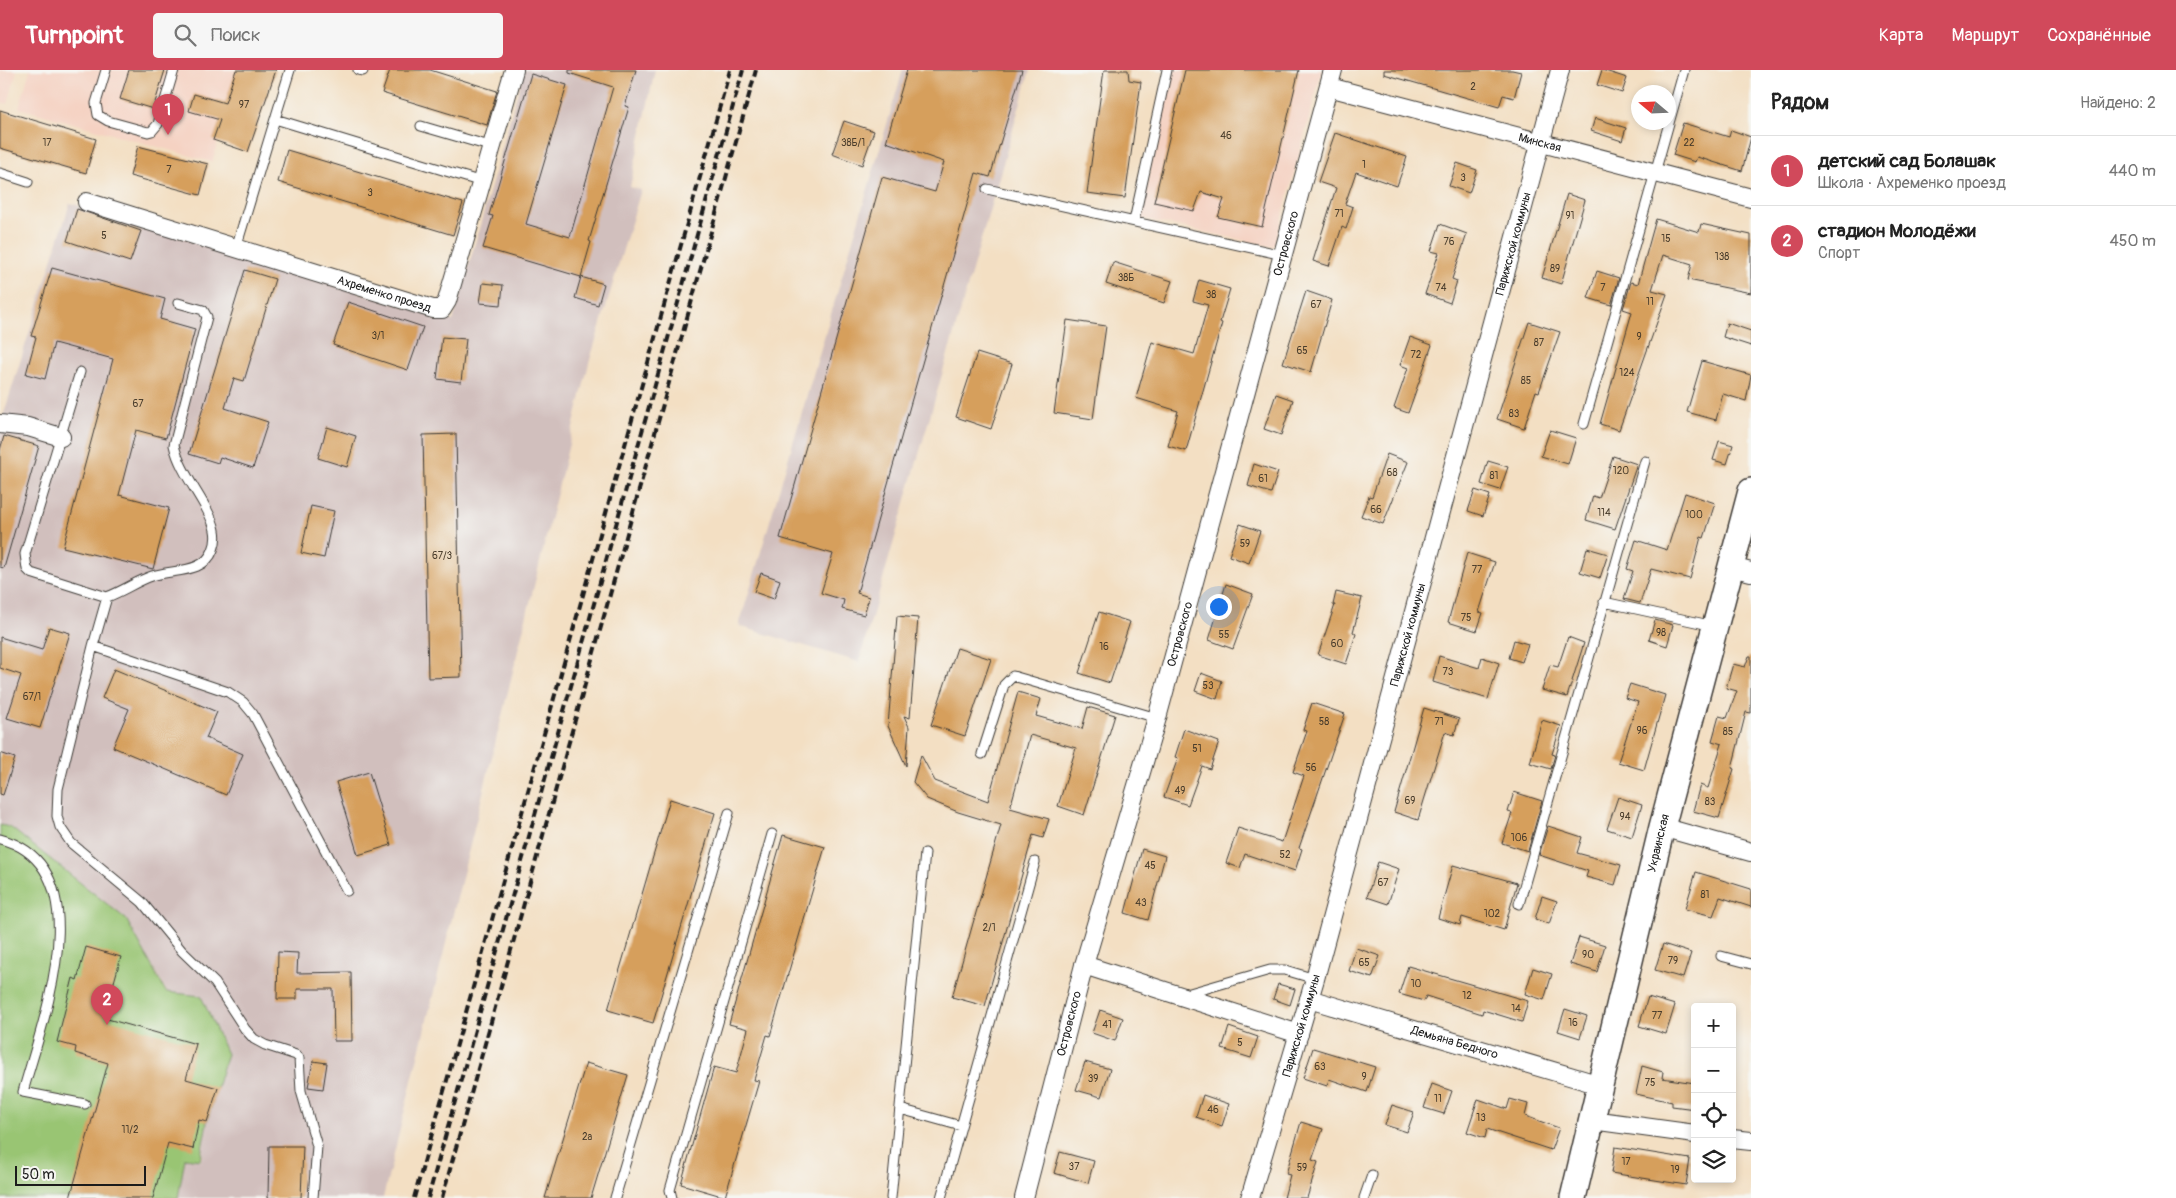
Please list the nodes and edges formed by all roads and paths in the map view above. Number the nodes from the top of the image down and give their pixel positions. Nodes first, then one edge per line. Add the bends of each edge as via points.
1 (106, 70) edge
2 (174, 70) edge
3 (290, 70) edge
4 (514, 70) edge
5 (1167, 70) edge
6 (1560, 70) edge
7 (1684, 70) edge
8 (1331, 78) edge
9 (275, 119) junction
10 (421, 126) dead end
11 (1539, 143) junction
12 (493, 147) junction
13 (1656, 172) junction
14 (0, 173) edge
15 (28, 182) dead end
16 (482, 182) junction
17 (987, 189) dead end
18 (1751, 198) edge
19 (87, 202) dead end
20 (1134, 221) junction
21 (236, 248) junction
22 (1283, 255) junction
23 (178, 303) dead end
24 (80, 372) dead end
25 (0, 424) edge
26 (1584, 424) dead end
27 (60, 437) junction
28 (1645, 461) dead end
29 (1751, 491) edge
30 (1741, 570) edge
31 (107, 597) junction
32 (1604, 602) junction
33 (1715, 626) junction
34 (93, 646) junction
35 (1157, 718) junction
36 (982, 754) dead end
37 (729, 813) dead end
38 (1662, 827) junction
39 (772, 834) dead end
40 (0, 840) edge
41 (1751, 852) edge
42 (925, 853) dead end
43 (1035, 862) dead end
44 (347, 891) dead end
45 (1519, 904) dead end
46 (1721, 956) dead end
47 (1751, 964) edge
48 (1084, 965) junction
49 (1315, 979) junction
50 (1181, 996) junction
51 (1309, 999) junction
52 (1299, 1034) junction
53 (1600, 1085) junction
54 (85, 1104) dead end
55 (900, 1109) junction
56 (1592, 1120) junction
57 (961, 1126) junction
58 (1691, 1133) edge
59 (1736, 1139) edge
60 (1751, 1141) edge
61 (1372, 1175) dead end
62 (313, 1198) edge
63 (615, 1198) edge
64 (672, 1198) edge
65 (891, 1198) edge
66 (940, 1198) edge
67 (1024, 1198) edge
68 (1250, 1198) edge
69 (1364, 1198) edge
70 (1573, 1198) edge

1 - 2 lane via 96,103 98,115 148,132 158,124
3 - 9 lane
4 - 12 street, Ахременко проезд
5 - 20 lane
6 - 11 street, Парижской коммуны
7 - 13 lane
8 - 11 street, Минская
8 - 22 street, Островского
9 - 16 lane
9 - 21 lane
10 - 12 lane
11 - 13 street, Минская
11 - 49 street, Парижской коммуны
12 - 16 street, Ахременко проезд
13 - 18 street, Минская
13 - 26 lane
14 - 15 lane
16 - 21 street, Ахременко проезд via 448,301 442,308 433,309
17 - 20 lane
19 - 21 street, Ахременко проезд
20 - 22 lane
22 - 35 street, Островского
23 - 31 lane via 203,310 207,317 174,445 212,520 216,544 204,563 152,576
24 - 27 lane
25 - 27 street via 28,427
27 - 31 lane via 25,554 27,569 38,576
28 - 32 lane
29 - 30 street, Украинская
30 - 33 street, Украинская
31 - 34 lane
32 - 33 lane
32 - 45 lane
33 - 38 street, Украинская
34 - 44 lane via 228,692 243,702 253,714
34 - 62 lane via 58,789 56,804 60,827 78,849 142,902 182,951 215,983 254,1039 299,1058 301,1091 317,1146
35 - 36 lane via 1014,676 1004,685
35 - 48 street, Островского
37 - 63 lane
38 - 41 street
38 - 53 street, Украинская
39 - 64 lane via 670,1190
40 - 54 lane via 22,847 37,861 50,881 58,911 54,973 23,1092
42 - 55 lane
43 - 57 lane
46 - 47 lane
48 - 50 street
48 - 67 street, Островского
49 - 50 lane via 1285,970 1270,970
49 - 51 street, Парижской коммуны
50 - 52 street
51 - 52 street, Парижской коммуны
51 - 53 street, Демьяна Бедного
52 - 68 street, Парижской коммуны
53 - 56 street, Украинская
55 - 57 lane
55 - 65 lane
56 - 58 street
56 - 70 street, Украинская
57 - 66 lane
59 - 60 street
61 - 69 lane

